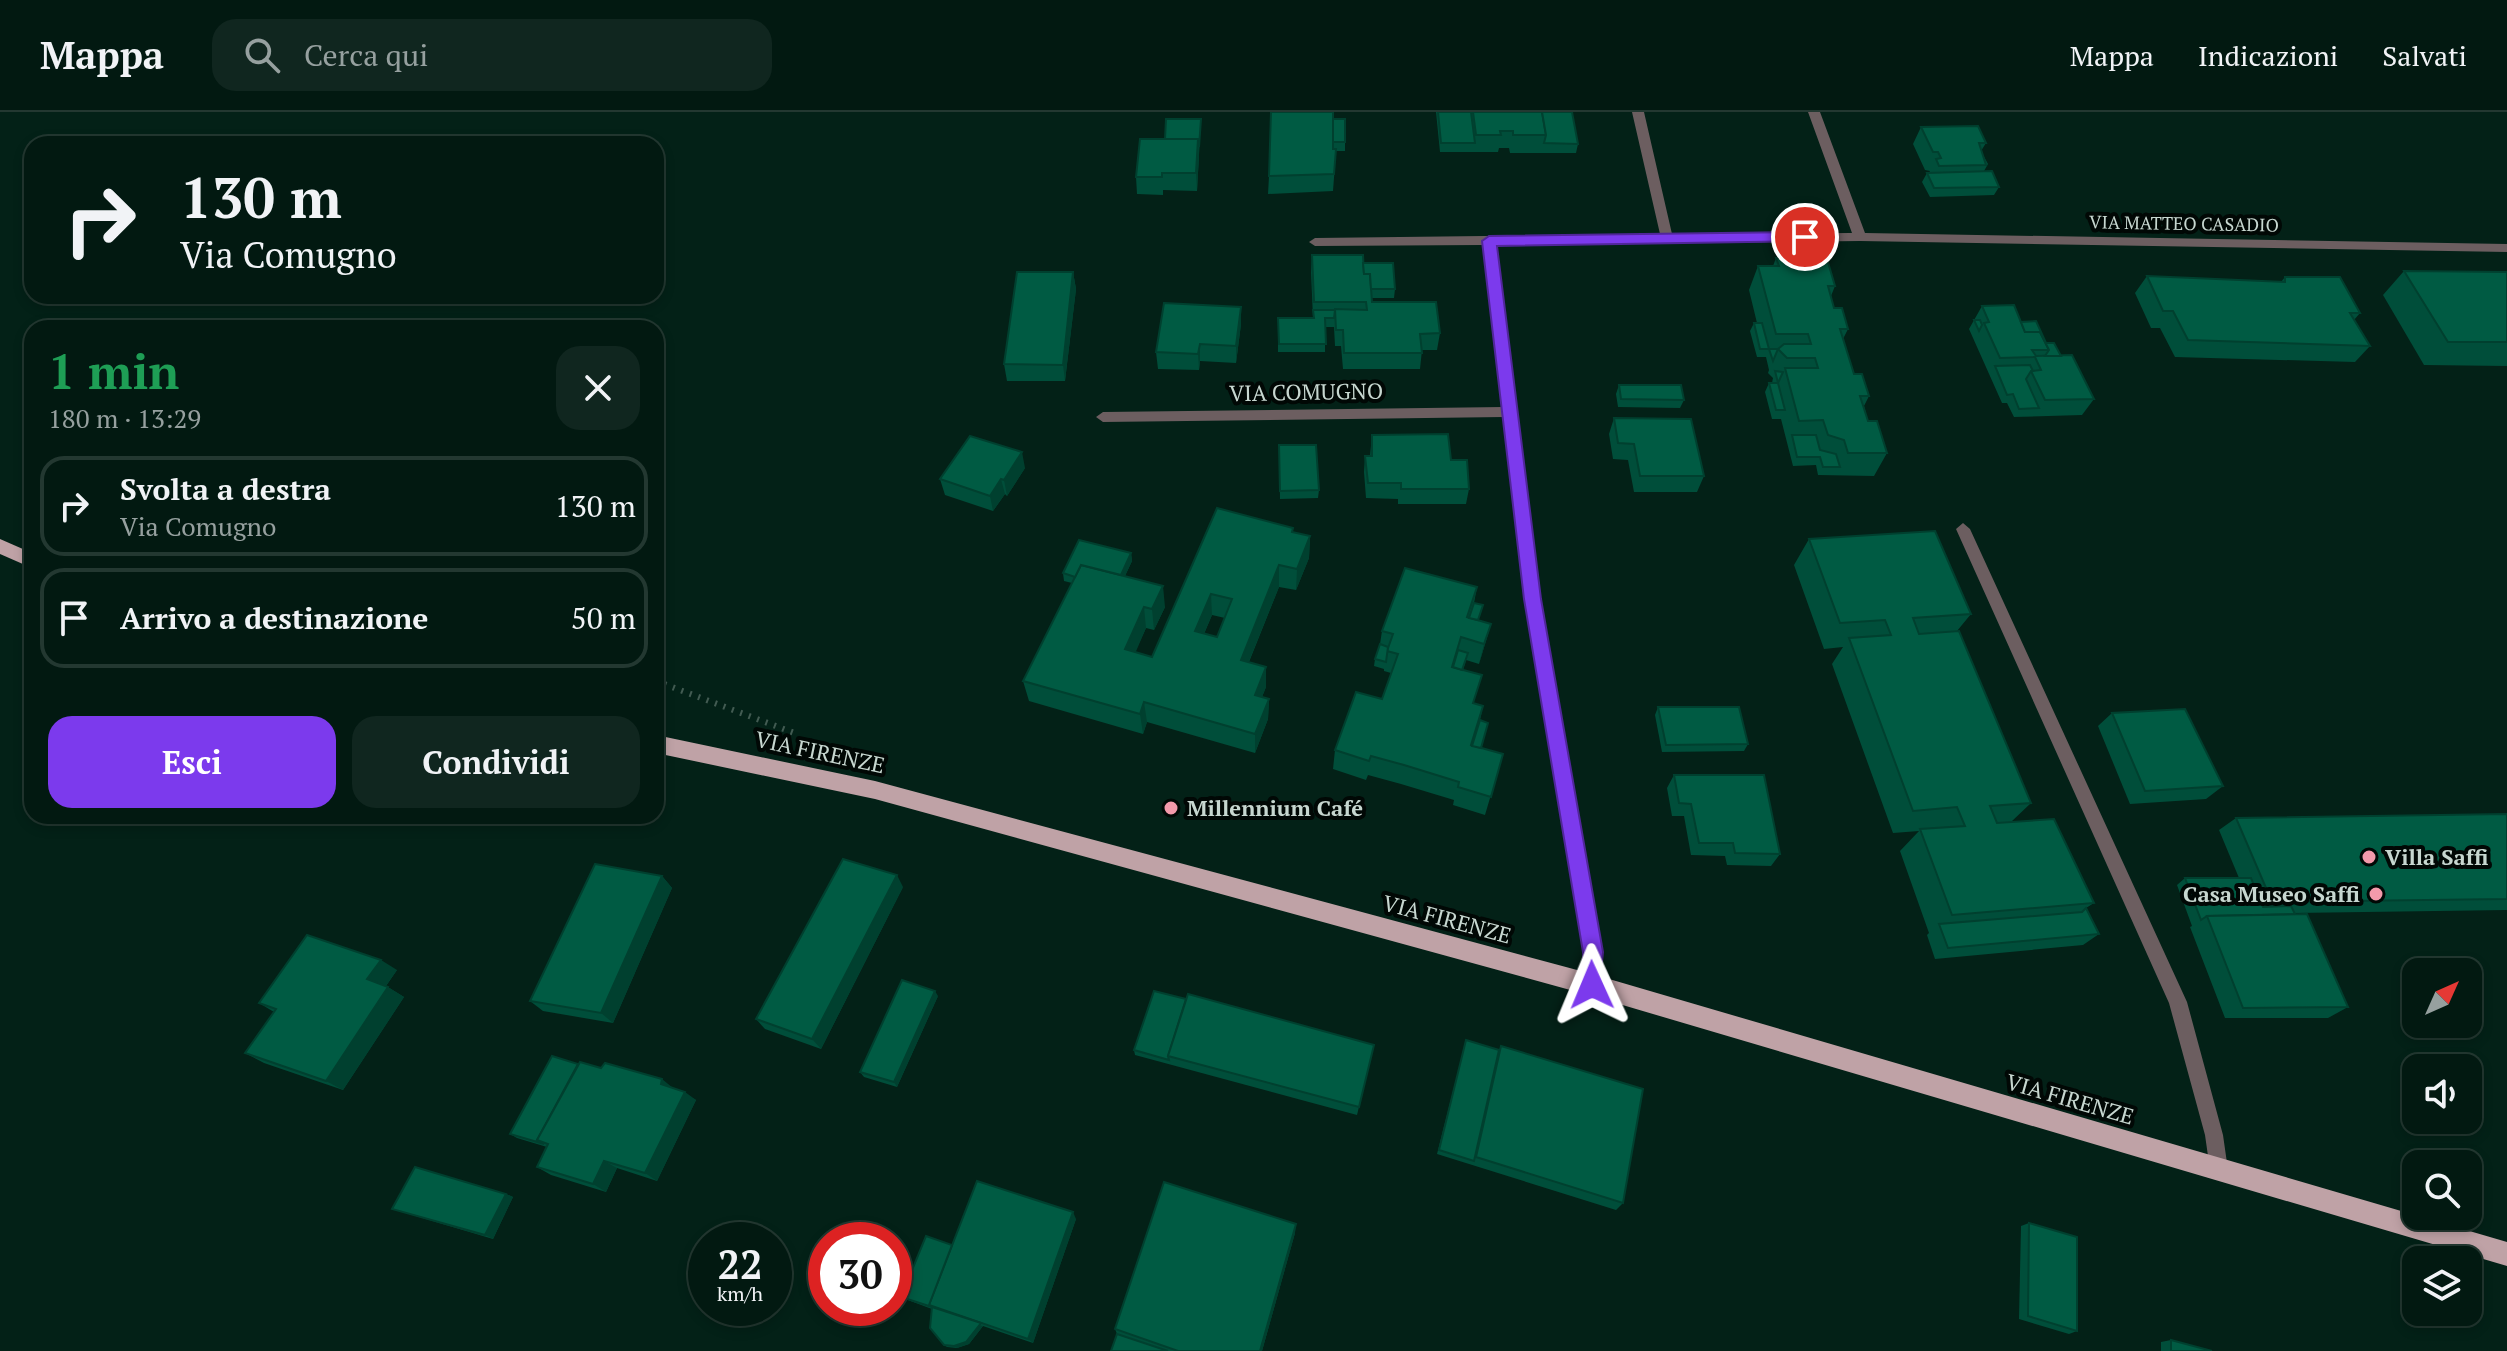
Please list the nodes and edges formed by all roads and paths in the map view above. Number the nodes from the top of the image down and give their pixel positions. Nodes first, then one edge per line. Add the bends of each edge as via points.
1 (1638, 112) edge
2 (1814, 112) edge
3 (1860, 237) junction
4 (1667, 238) junction
5 (1489, 241) junction
6 (1315, 242) dead end
7 (2507, 248) edge
8 (1510, 412) junction
9 (1103, 417) dead end
10 (1963, 529) dead end
11 (0, 546) edge
12 (24, 557) edge
13 (664, 746) edge
14 (1592, 985) junction
15 (2218, 1170) junction
16 (2507, 1254) edge

1 - 4 street
2 - 3 street
3 - 4 street
3 - 7 street, VIA MATTEO CASADIO
4 - 5 street
5 - 6 street
5 - 8 street
8 - 9 street, VIA COMUGNO
8 - 14 street via 1533,599 1593,952
10 - 15 street via 2178,1002 2214,1135
11 - 12 main road
13 - 14 main road, VIA FIRENZE via 875,790
14 - 15 main road, VIA FIRENZE
15 - 16 main road, VIA FIRENZE

